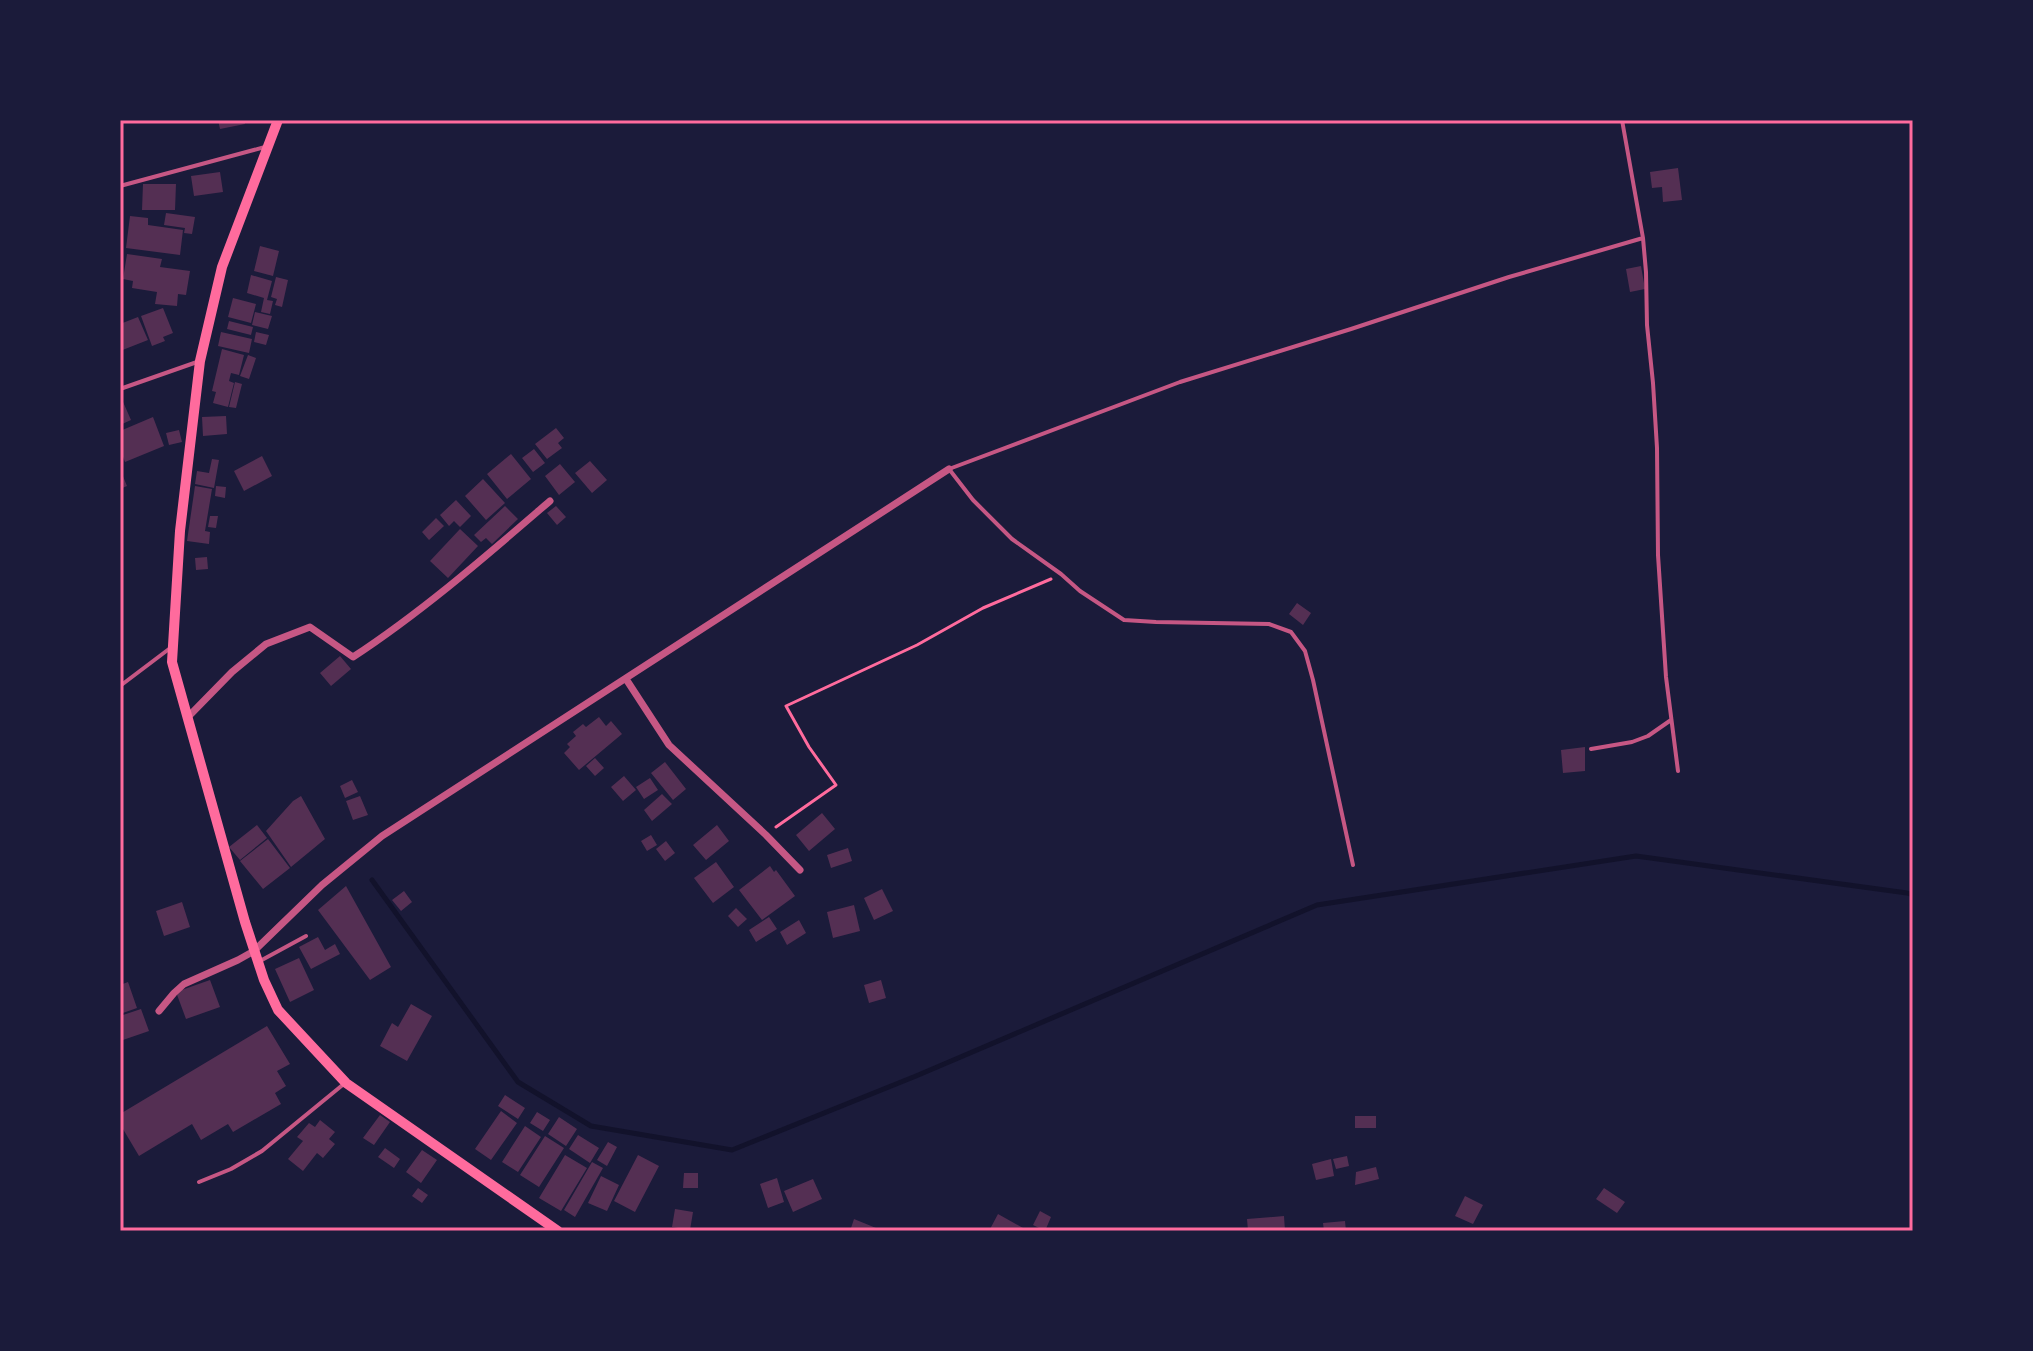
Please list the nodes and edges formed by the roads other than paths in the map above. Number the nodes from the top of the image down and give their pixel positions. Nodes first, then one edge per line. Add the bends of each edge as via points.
1 (278, 120) edge
2 (1622, 120) edge
3 (267, 147) junction
4 (120, 186) edge
5 (1643, 238) junction
6 (200, 361) junction
7 (120, 389) edge
8 (949, 469) junction
9 (550, 501) dead end
10 (173, 646) junction
11 (626, 679) junction
12 (120, 686) edge
13 (188, 717) junction
14 (1671, 720) junction
15 (1591, 749) dead end
16 (1678, 771) dead end
17 (1353, 865) dead end
18 (800, 870) dead end
19 (306, 936) dead end
20 (256, 956) junction
21 (159, 1011) dead end
22 (346, 1083) junction
23 (199, 1182) dead end
24 (558, 1231) edge

1 - 3 main road
2 - 5 lane
3 - 4 lane
3 - 6 main road via 222,267
5 - 8 lane via 1180,382
5 - 14 lane
6 - 7 lane
6 - 10 main road
8 - 11 street
8 - 17 lane via 1012,539 1124,620 1269,624 1291,632 1305,651 1313,680
9 - 13 street via 460,578 353,657 310,627 266,644
10 - 12 lane
10 - 13 main road via 172,662
11 - 18 street via 669,745
11 - 20 street via 382,836 322,885
13 - 20 main road
14 - 15 lane via 1632,742
14 - 16 lane
19 - 20 lane
20 - 21 street via 184,984
20 - 22 main road via 278,1010
22 - 23 lane via 262,1151
22 - 24 main road

